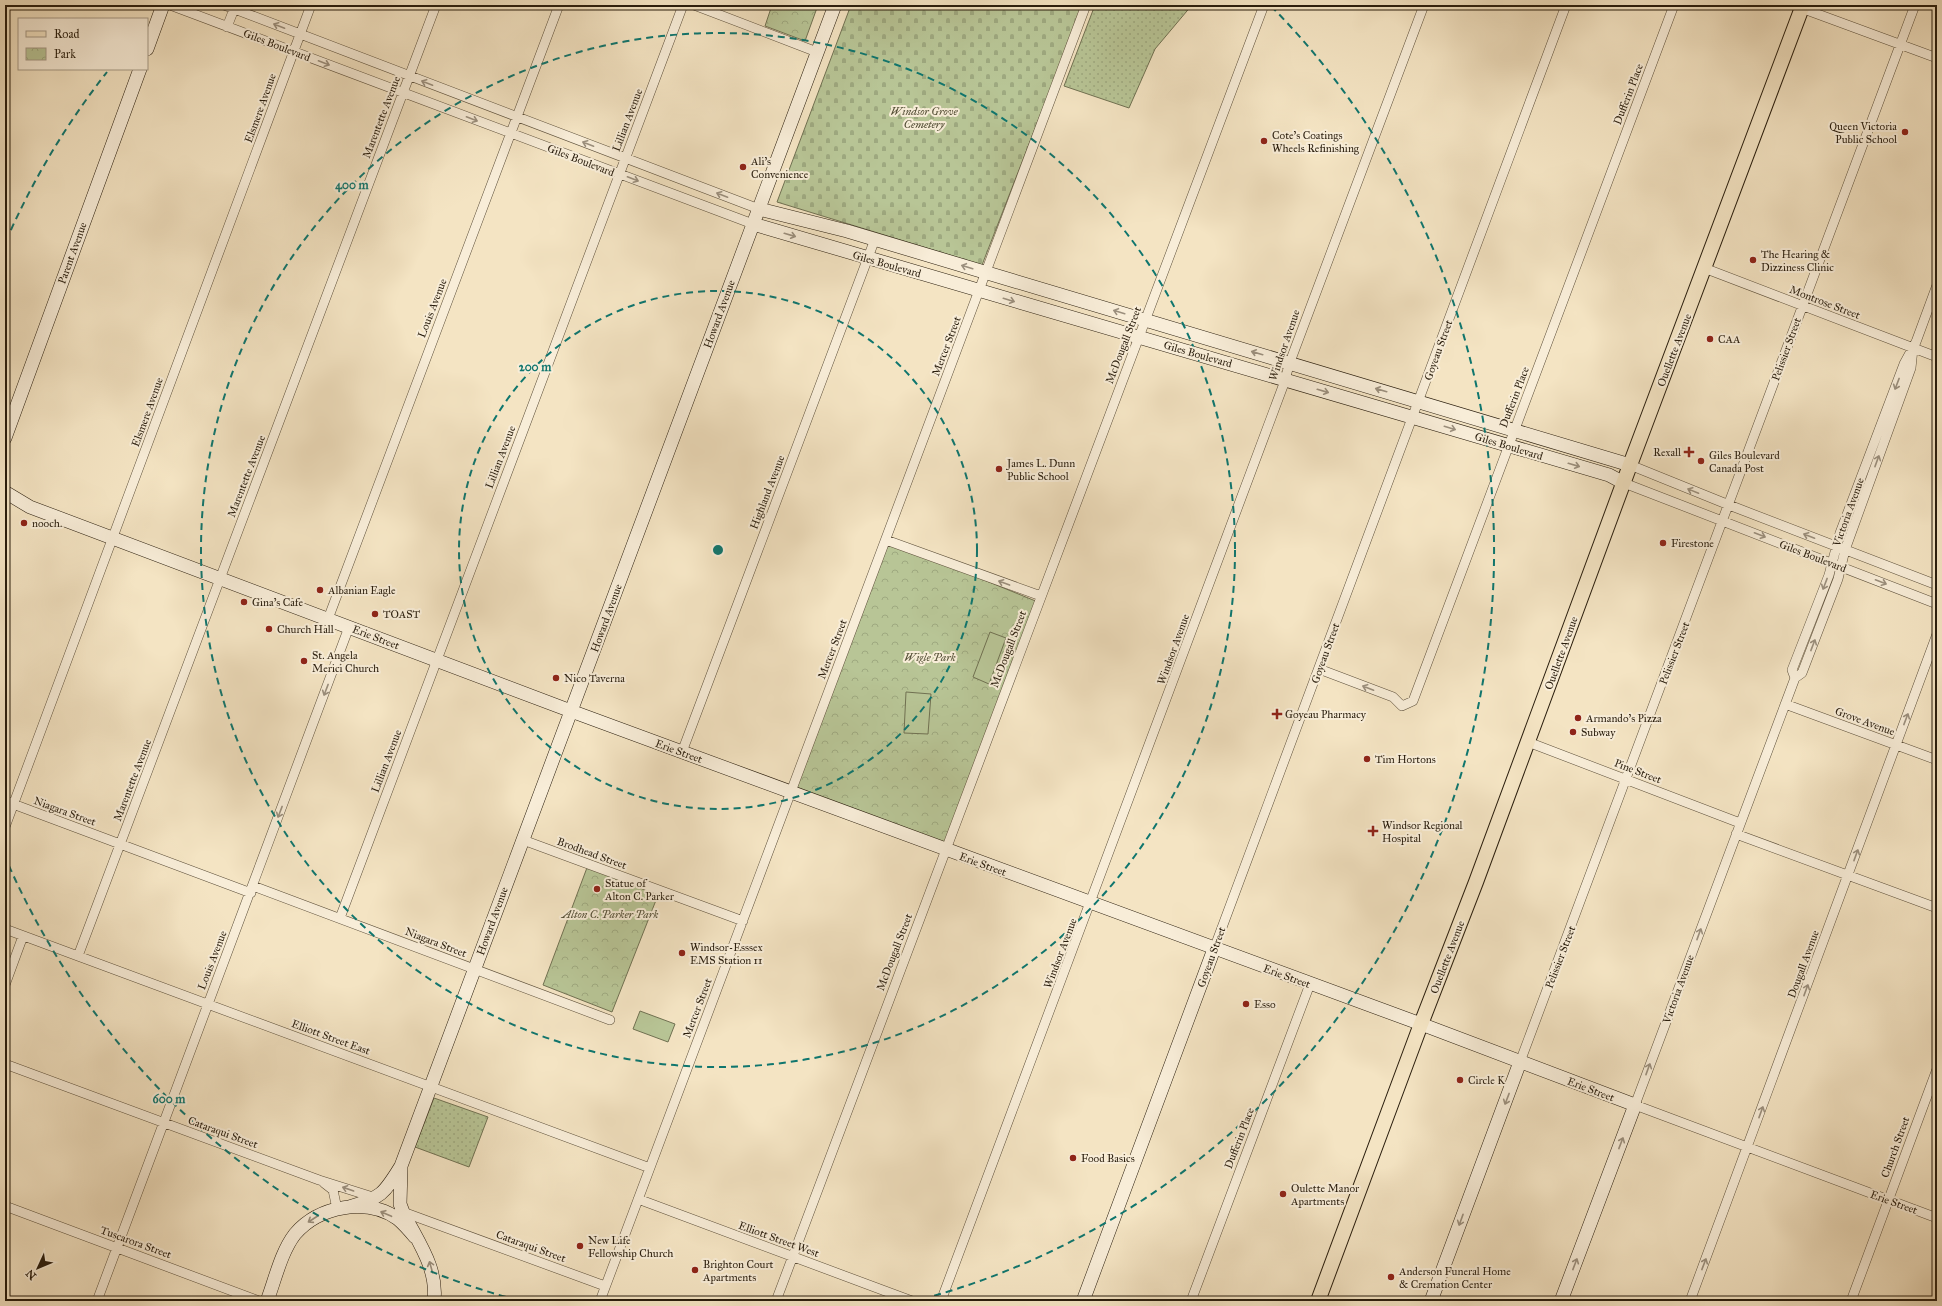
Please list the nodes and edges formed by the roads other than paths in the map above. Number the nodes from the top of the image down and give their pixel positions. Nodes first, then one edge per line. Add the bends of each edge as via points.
1 (163, 5) edge
2 (170, 5) edge
3 (224, 5) edge
4 (311, 5) edge
5 (436, 5) edge
6 (560, 5) edge
7 (683, 5) edge
8 (694, 5) edge
9 (835, 5) edge
10 (1086, 5) edge
11 (1264, 5) edge
12 (1424, 5) edge
13 (1566, 5) edge
14 (1674, 5) edge
15 (1915, 5) edge
16 (1799, 6) edge
17 (234, 9) junction
18 (227, 27) junction
19 (300, 34) junction
20 (1900, 45) junction
21 (148, 46) edge
22 (294, 52) junction
23 (817, 52) junction
24 (357, 56) junction
25 (1937, 58) edge
26 (140, 70) edge
27 (350, 73) junction
28 (410, 76) junction
29 (403, 93) junction
30 (464, 97) junction
31 (456, 113) junction
32 (517, 117) junction
33 (511, 133) junction
34 (625, 158) junction
35 (619, 174) junction
36 (759, 209) junction
37 (753, 224) junction
38 (875, 239) junction
39 (868, 258) junction
40 (1704, 268) junction
41 (986, 273) junction
42 (1937, 285) edge
43 (979, 291) junction
44 (1802, 306) junction
45 (1145, 320) junction
46 (1138, 337) junction
47 (1913, 348) junction
48 (1937, 357) edge
49 (1290, 362) junction
50 (1285, 380) junction
51 (1418, 402) junction
52 (1412, 417) junction
53 (1515, 430) junction
54 (5, 438) edge
55 (1509, 446) junction
56 (1630, 465) junction
57 (1624, 483) junction
58 (5, 492) edge
59 (5, 502) edge
60 (1729, 505) junction
61 (30, 507) junction
62 (1723, 521) junction
63 (113, 538) junction
64 (886, 540) junction
65 (1835, 546) junction
66 (1845, 550) junction
67 (1831, 563) junction
68 (1841, 567) junction
69 (220, 579) junction
70 (1937, 585) edge
71 (1041, 596) junction
72 (1937, 604) edge
73 (328, 619) junction
74 (349, 627) junction
75 (1937, 634) edge
76 (437, 660) junction
77 (1319, 669) junction
78 (1795, 678) junction
79 (1785, 704) junction
80 (571, 711) junction
81 (1528, 742) junction
82 (1896, 745) junction
83 (682, 752) junction
84 (1937, 760) edge
85 (1626, 780) junction
86 (791, 792) junction
87 (9, 803) edge
88 (1740, 823) junction
89 (5, 827) edge
90 (1736, 834) junction
91 (522, 840) junction
92 (121, 844) junction
93 (945, 850) junction
94 (1848, 876) junction
95 (252, 889) junction
96 (1091, 904) junction
97 (1937, 908) edge
98 (340, 918) junction
99 (743, 921) junction
100 (5, 929) edge
101 (23, 936) junction
102 (1214, 949) junction
103 (78, 956) junction
104 (474, 969) junction
105 (1310, 984) junction
106 (5, 985) edge
107 (208, 1004) junction
108 (610, 1020) dead end
109 (1421, 1024) junction
110 (1520, 1062) junction
111 (5, 1064) edge
112 (1937, 1070) edge
113 (430, 1087) junction
114 (1635, 1105) junction
115 (164, 1123) junction
116 (1748, 1148) junction
117 (401, 1166) junction
118 (650, 1168) junction
119 (319, 1180) junction
120 (376, 1198) junction
121 (638, 1199) junction
122 (1889, 1200) junction
123 (5, 1206) edge
124 (343, 1208) junction
125 (402, 1212) junction
126 (1937, 1218) edge
127 (415, 1236) junction
128 (117, 1248) junction
129 (793, 1256) junction
130 (605, 1286) junction
131 (96, 1301) edge
132 (259, 1301) edge
133 (267, 1301) edge
134 (434, 1301) edge
135 (600, 1301) edge
136 (776, 1301) edge
137 (912, 1301) edge
138 (941, 1301) edge
139 (1083, 1301) edge
140 (1191, 1301) edge
141 (1318, 1301) edge
142 (1431, 1301) edge
143 (1561, 1301) edge
144 (1690, 1301) edge
145 (1851, 1301) edge

1 - 21 street
2 - 18 street, Giles Boulevard
3 - 17 street, Giles Boulevard
4 - 19 street, Elsmere Avenue
5 - 28 street, Marentette Avenue
6 - 32 street, Louis Avenue
7 - 34 street, Lillian Avenue
8 - 23 street
9 - 23 street, Howard Avenue
10 - 41 street, Mercer Street
11 - 45 street, McDougall Street
12 - 49 street, Windsor Avenue
13 - 51 street, Goyeau Street
14 - 53 street, Dufferin Place
15 - 20 street, Pelissier Street
16 - 20 street
16 - 40 main road, Ouellette Avenue
17 - 18 street
19 -> 17 street, Giles Boulevard
18 - 22 street, Giles Boulevard
19 - 22 street, Elsmere Avenue
19 - 24 street, Giles Boulevard
20 - 25 street
20 - 44 street, Pelissier Street
22 -> 27 street, Giles Boulevard
22 - 63 street, Elsmere Avenue
23 - 36 street, Howard Avenue
24 - 27 street
24 - 28 street, Giles Boulevard
26 - 54 street, Parent Avenue
27 - 29 street, Giles Boulevard
28 - 29 street, Marentette Avenue
30 -> 28 street, Giles Boulevard
29 - 31 street, Giles Boulevard
29 - 69 street, Marentette Avenue
30 - 31 street
30 - 32 street, Giles Boulevard
31 -> 33 street, Giles Boulevard
32 - 33 street, Louis Avenue
34 -> 32 street, Giles Boulevard
33 - 35 street, Giles Boulevard
33 - 73 street, Louis Avenue
34 - 35 street, Lillian Avenue
36 -> 34 street, Giles Boulevard
35 -> 37 street, Giles Boulevard
35 - 76 street, Lillian Avenue
36 - 37 street, Howard Avenue
36 - 38 street, Giles Boulevard
37 -> 39 street, Giles Boulevard
37 - 80 street, Howard Avenue
38 - 39 street, Highland Avenue
41 -> 38 street, Giles Boulevard
39 - 43 street, Giles Boulevard
39 - 83 street, Highland Avenue
40 - 44 street, Montrose Street
40 - 56 main road, Ouellette Avenue
41 - 43 street, Mercer Street
45 -> 41 street, Giles Boulevard
42 - 47 street, Victoria Avenue
43 -> 46 street, Giles Boulevard
43 - 64 street, Mercer Street
44 - 47 street, Montrose Street
44 - 60 street, Pelissier Street
45 - 46 street, McDougall Street
49 -> 45 street, Giles Boulevard
46 - 50 street, Giles Boulevard
46 - 71 street, McDougall Street
47 - 48 street, Montrose Street
47 -> 65 street, Victoria Avenue via 1904,364
66 -> 47 street, Victoria Avenue via 1911,368
49 - 50 street, Windsor Avenue
51 -> 49 street, Giles Boulevard
50 -> 52 street, Giles Boulevard
50 - 96 street, Windsor Avenue
51 - 52 street, Goyeau Street
51 - 53 street, Giles Boulevard
52 -> 55 street, Giles Boulevard
52 - 77 street, Goyeau Street
53 - 55 street, Dufferin Place
53 - 56 street, Giles Boulevard
55 -> 57 street, Giles Boulevard via 1609,475
55 -> 77 street, Dufferin Place via 1413,701 1402,706 1394,697
56 - 57 main road, Ouellette Avenue
60 -> 56 street, Giles Boulevard
57 - 62 street, Giles Boulevard
57 - 81 main road, Ouellette Avenue
58 - 61 street, Erie Street
59 - 61 street, Erie Street via 23,508
60 - 62 street, Pelissier Street
65 -> 60 street, Giles Boulevard
61 - 63 street, Erie Street
62 -> 67 street, Giles Boulevard
62 - 85 street, Pelissier Street
63 - 69 street, Erie Street
63 - 87 street, Elsmere Avenue
71 -> 64 street
64 - 86 street, Mercer Street
65 - 66 street, Giles Boulevard
65 - 67 street, Victoria Avenue
66 - 68 street, Victoria Avenue
66 - 70 street, Giles Boulevard
67 - 68 street, Giles Boulevard
67 -> 78 street, Victoria Avenue via 1792,670
68 -> 72 street, Giles Boulevard
78 -> 68 street, Victoria Avenue via 1802,673
69 - 73 street, Erie Street
69 - 92 street, Marentette Avenue
71 - 93 street, McDougall Street
73 - 74 street, Erie Street
74 - 76 street, Erie Street
74 -> 95 street, Louis Avenue
82 -> 75 street, Dougall Avenue
76 - 80 street, Erie Street
76 - 98 street, Lillian Avenue
77 - 102 street, Goyeau Street
78 - 79 street, Victoria Avenue
79 - 82 street, Grove Avenue
79 - 88 street, Victoria Avenue
80 - 83 street, Erie Street
80 - 91 street, Howard Avenue
81 - 85 street, Pine Street
81 - 109 main road, Ouellette Avenue
82 - 84 street, Grove Avenue
94 -> 82 street, Dougall Avenue
83 - 86 street, Erie Street
85 - 88 street, Pine Street
85 - 110 street, Pelissier Street
86 - 93 street, Erie Street
86 - 99 street, Mercer Street
87 - 89 street, Elsmere Avenue
87 - 92 street, Niagara Street
88 - 90 street, Victoria Avenue
90 - 94 street
114 -> 90 street, Victoria Avenue
91 - 99 street, Brodhead Street
91 - 104 street, Howard Avenue
92 - 95 street, Niagara Street
92 - 103 street, Marentette Avenue
93 - 96 street, Erie Street
93 - 129 street, McDougall Street
94 - 97 street
116 -> 94 street, Dougall Avenue
95 - 98 street, Niagara Street
95 - 107 street, Louis Avenue
96 - 102 street, Erie Street
96 - 138 street, Windsor Avenue
98 - 104 street, Niagara Street
99 - 118 street, Mercer Street
100 - 101 street, Elliott Street East
101 - 103 street, Elliott Street East
101 - 106 street
102 - 105 street, Erie Street
102 - 139 street, Goyeau Street
103 - 107 street, Elliott Street East
104 - 108 street, Niagara Street
104 - 113 street, Howard Avenue
105 - 109 street, Erie Street
105 - 140 street, Dufferin Place
107 - 113 street, Elliott Street East
107 - 115 street, Louis Avenue
109 - 110 street, Erie Street
109 - 141 main road, Ouellette Avenue
110 - 114 street, Erie Street
110 -> 142 street, Pelissier Street
111 - 115 street, Cataraqui Street
112 - 122 street, Church Street
113 - 117 street, Howard Avenue
113 - 118 street, Elliott Street East
114 - 116 street, Erie Street
143 -> 114 street, Victoria Avenue
115 - 119 street, Cataraqui Street
115 - 128 street, Louis Avenue
116 - 122 street, Erie Street
144 -> 116 street, Dougall Avenue
117 - 120 street, Howard Avenue via 389,1186
117 - 125 street
118 - 121 street, Mercer Street
120 -> 119 street, Cataraqui Street
119 - 124 street, Cataraqui Street via 333,1190
120 - 124 street, Howard Avenue
121 - 129 street, Elliott Street West
121 - 130 street, Mercer Street
122 - 126 street, Erie Street
122 - 145 street, Church Street
123 - 128 street, Tuscarora Street
127 -> 124 street via 386,1213 372,1209
124 -> 133 street, Howard Avenue via 314,1218 296,1234 286,1249
125 - 127 street
125 - 130 street, Cataraqui Street
134 -> 127 street via 434,1279 424,1249
128 - 131 street, Louis Avenue
128 - 132 street, Tuscarora Street
129 - 136 street, McDougall Street
129 - 137 street, Elliott Street West
130 - 135 street, Mercer Street

